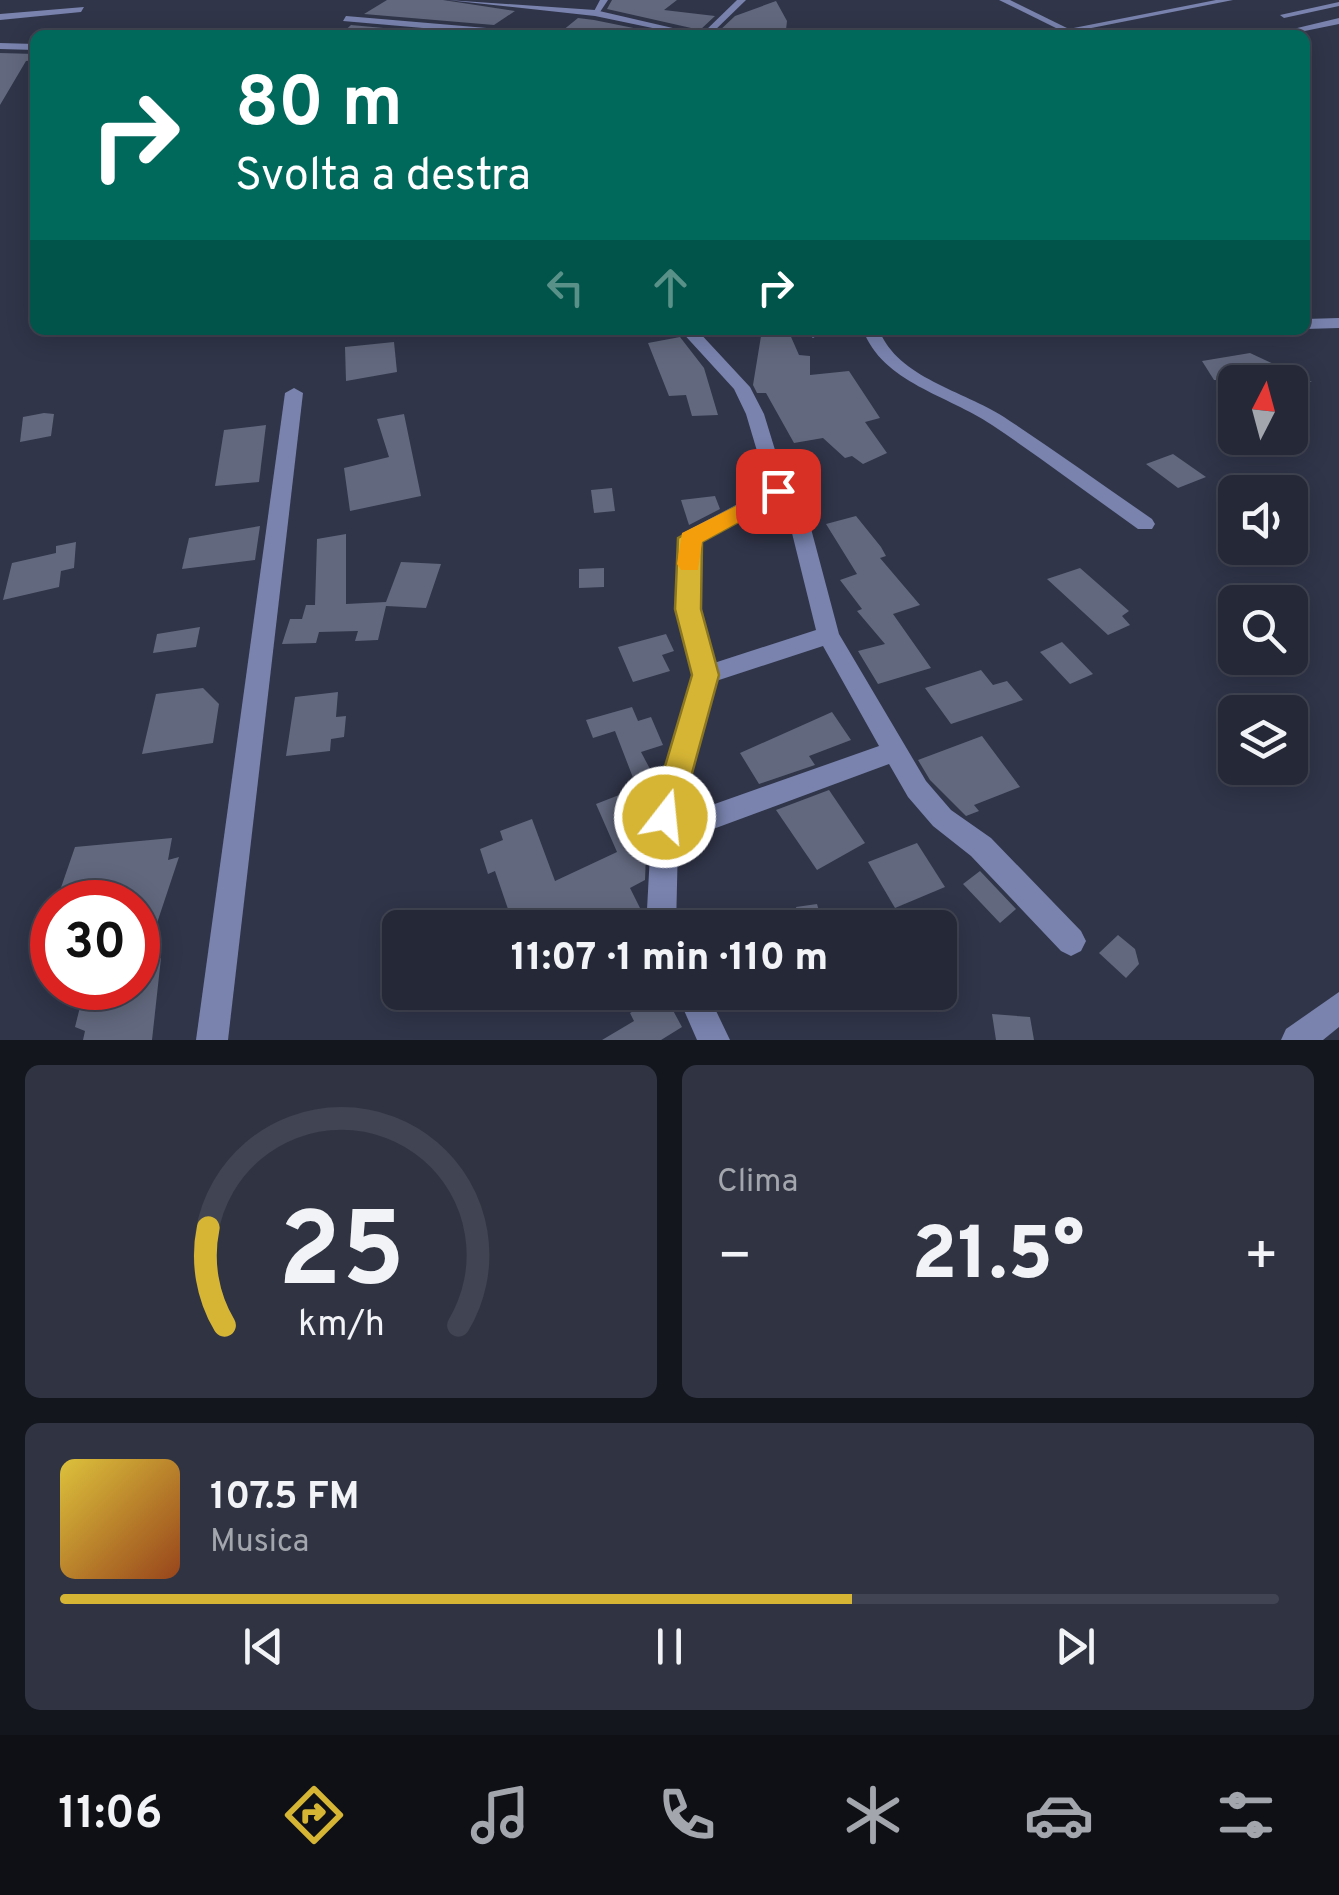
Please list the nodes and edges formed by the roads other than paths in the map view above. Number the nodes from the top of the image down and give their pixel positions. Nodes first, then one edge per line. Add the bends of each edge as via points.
1 (451, 0) edge
2 (604, 0) edge
3 (742, 0) edge
4 (1004, 0) edge
5 (1230, 0) edge
6 (1339, 4) edge
7 (81, 9) dead end
8 (595, 13) junction
9 (1284, 15) dead end
10 (0, 17) edge
11 (346, 18) dead end
12 (1339, 21) edge
13 (479, 30) edge
14 (678, 30) edge
15 (708, 30) edge
16 (1068, 30) joint
17 (1296, 30) edge
18 (0, 46) edge
19 (30, 47) edge
20 (1339, 322) edge
21 (1310, 324) edge
22 (693, 335) edge
23 (873, 335) edge
24 (294, 393) dead end
25 (778, 491) junction
26 (1144, 524) dead end
27 (828, 634) junction
28 (706, 675) junction
29 (896, 751) junction
30 (663, 835) junction
31 (661, 910) edge
32 (1071, 941) dead end
33 (1339, 1008) edge
34 (700, 1010) edge
35 (212, 1040) edge
36 (714, 1040) edge
37 (1297, 1040) edge

1 - 8 street
2 - 8 street
3 - 15 street
4 - 16 street
5 - 16 street
6 - 9 street
7 - 10 street
8 - 14 street
11 - 13 street
12 - 17 street
18 - 19 street
20 - 21 street
22 - 25 street via 742,387
23 - 26 street via 904,370 994,418
24 - 35 street
25 - 27 street via 793,506
25 - 28 street via 690,538 688,609
27 - 28 street
27 - 29 street
28 - 30 street
29 - 30 street
29 - 32 street via 942,818 981,847
30 - 31 street
33 - 37 street
34 - 36 street

